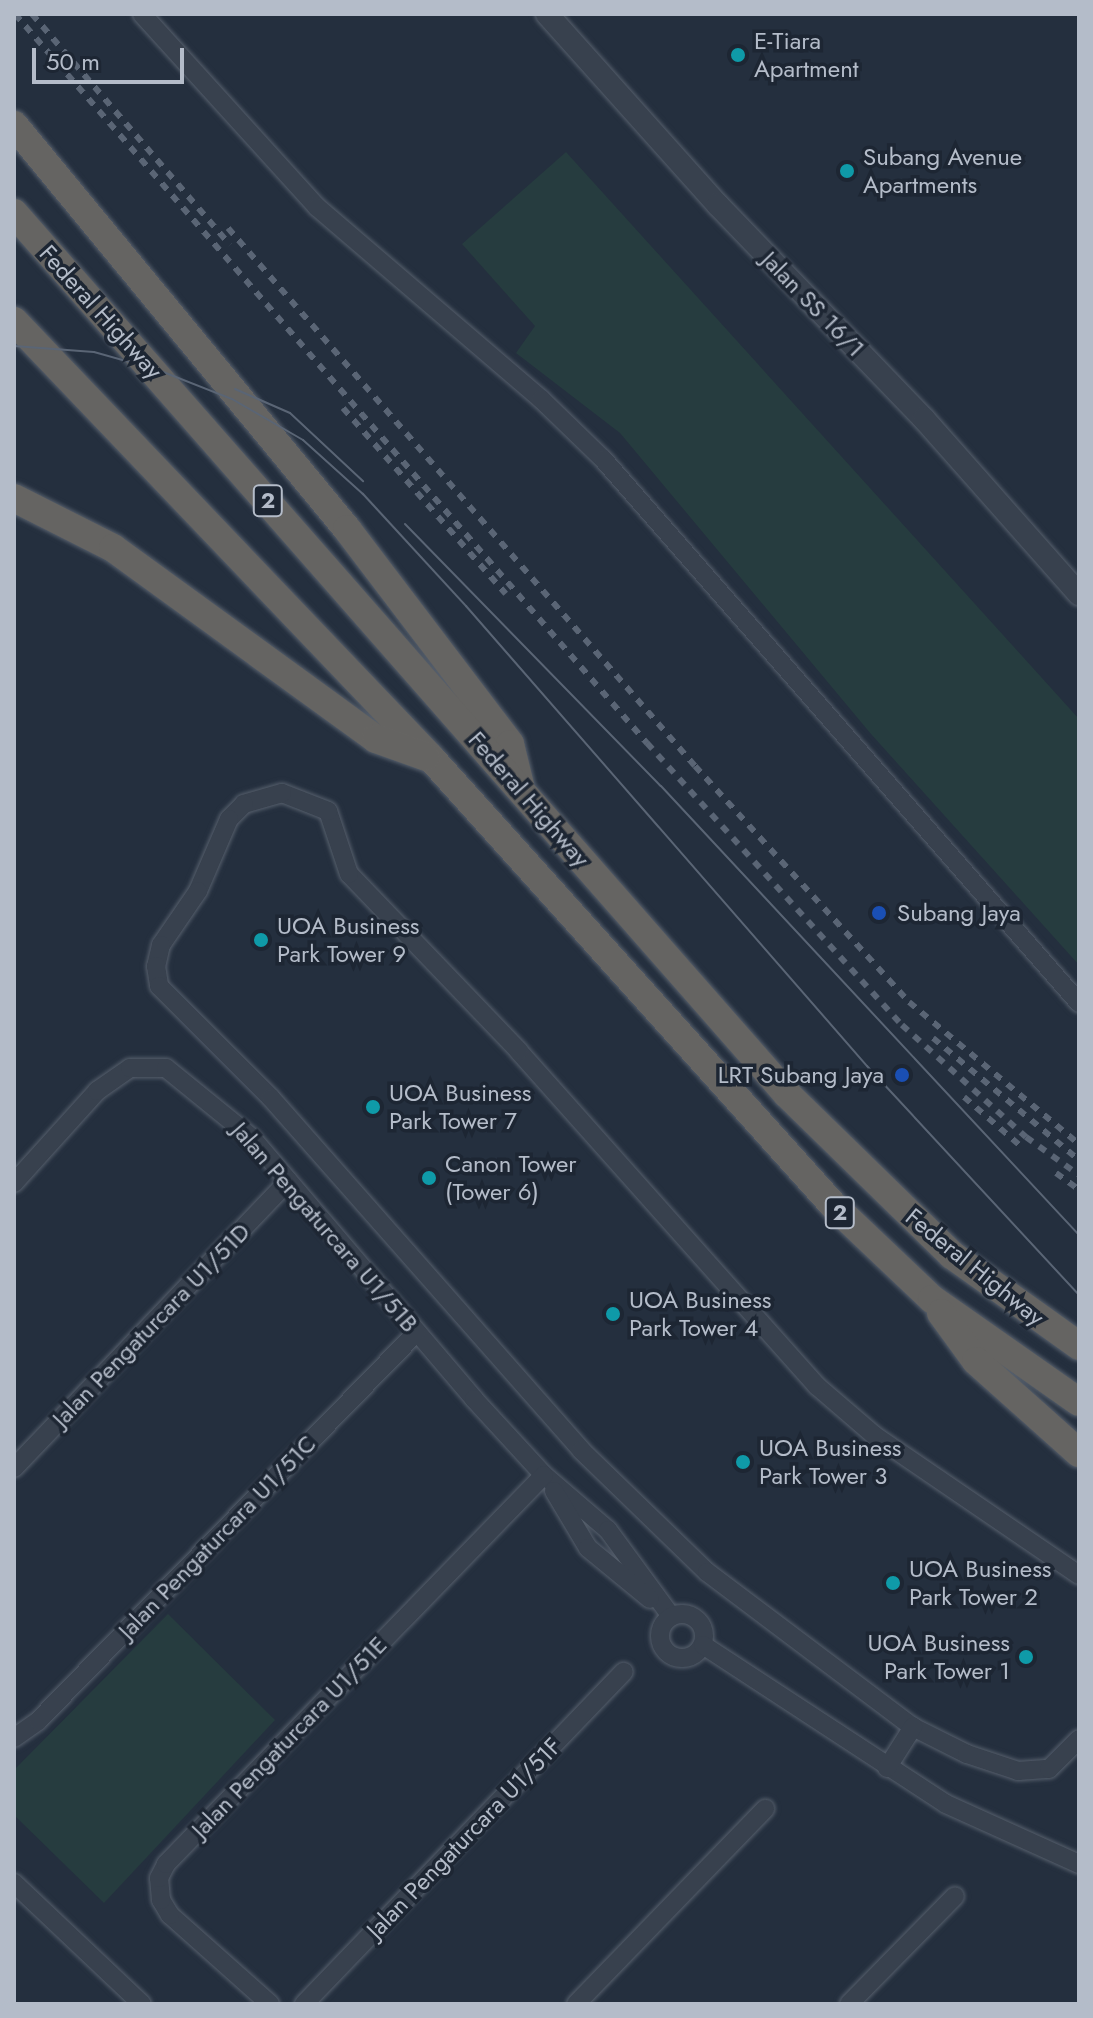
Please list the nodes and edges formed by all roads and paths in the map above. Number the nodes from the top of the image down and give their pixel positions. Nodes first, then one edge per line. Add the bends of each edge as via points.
1 (142, 14) edge
2 (547, 14) edge
3 (14, 125) edge
4 (14, 213) edge
5 (14, 321) edge
6 (14, 498) edge
7 (1079, 594) edge
8 (431, 758) junction
9 (521, 789) junction
10 (1079, 1003) edge
11 (288, 1181) junction
12 (14, 1183) edge
13 (932, 1299) junction
14 (417, 1332) junction
15 (1079, 1346) edge
16 (1079, 1402) edge
17 (1079, 1453) edge
18 (14, 1468) edge
19 (544, 1475) junction
20 (1079, 1575) edge
21 (671, 1616) junction
22 (703, 1645) junction
23 (624, 1672) dead end
24 (913, 1727) junction
25 (14, 1738) edge
26 (1079, 1739) edge
27 (887, 1768) junction
28 (765, 1809) dead end
29 (1079, 1864) edge
30 (14, 1883) edge
31 (955, 1896) dead end
32 (142, 2004) edge
33 (270, 2004) edge
34 (304, 2004) edge
35 (576, 2004) edge
36 (849, 2004) edge

1 - 10 street via 317,207 541,399 603,459
2 - 7 street, Jalan SS 16/1 via 718,205 924,419
3 - 9 highway via 347,529 510,744
4 - 9 highway, Federal Highway / 2
5 - 8 highway, Federal Highway / 2
6 - 8 highway via 113,548 376,739
8 - 13 highway, Federal Highway / 2 via 753,1122
9 - 15 highway, Federal Highway / 2 via 787,1094 868,1178 952,1255
11 - 12 street, Jalan Pengaturcara U1/51B via 211,1100 166,1068 130,1068 97,1091
11 - 14 street, Jalan Pengaturcara U1/51B
11 - 18 street, Jalan Pengaturcara U1/51D
13 - 16 highway, Federal Highway / 2
13 - 17 highway via 976,1361
14 - 19 street, Jalan Pengaturcara U1/51B
14 - 25 street, Jalan Pengaturcara U1/51C via 38,1721
19 - 21 street, Jalan Pengaturcara U1/51B via 608,1530
19 - 21 street, Jalan Pengaturcara U1/51B via 588,1548
19 - 33 street, Jalan Pengaturcara U1/51E via 166,1864 159,1878 161,1900 170,1915
20 - 24 street via 874,1435 817,1386 519,1051 349,874 328,811 282,793 244,804 229,819 198,891 161,945 156,966 166,998 240,1064 575,1442 661,1530 804,1649
21 - 22 street via 684,1613 697,1619 704,1631
21 - 22 street via 660,1636 671,1656 686,1658
22 - 27 street
23 - 34 street, Jalan Pengaturcara U1/51F
24 - 26 street via 967,1754 1018,1771 1049,1769
24 - 27 street
27 - 29 street via 946,1804
28 - 35 street
30 - 32 street
31 - 36 street

